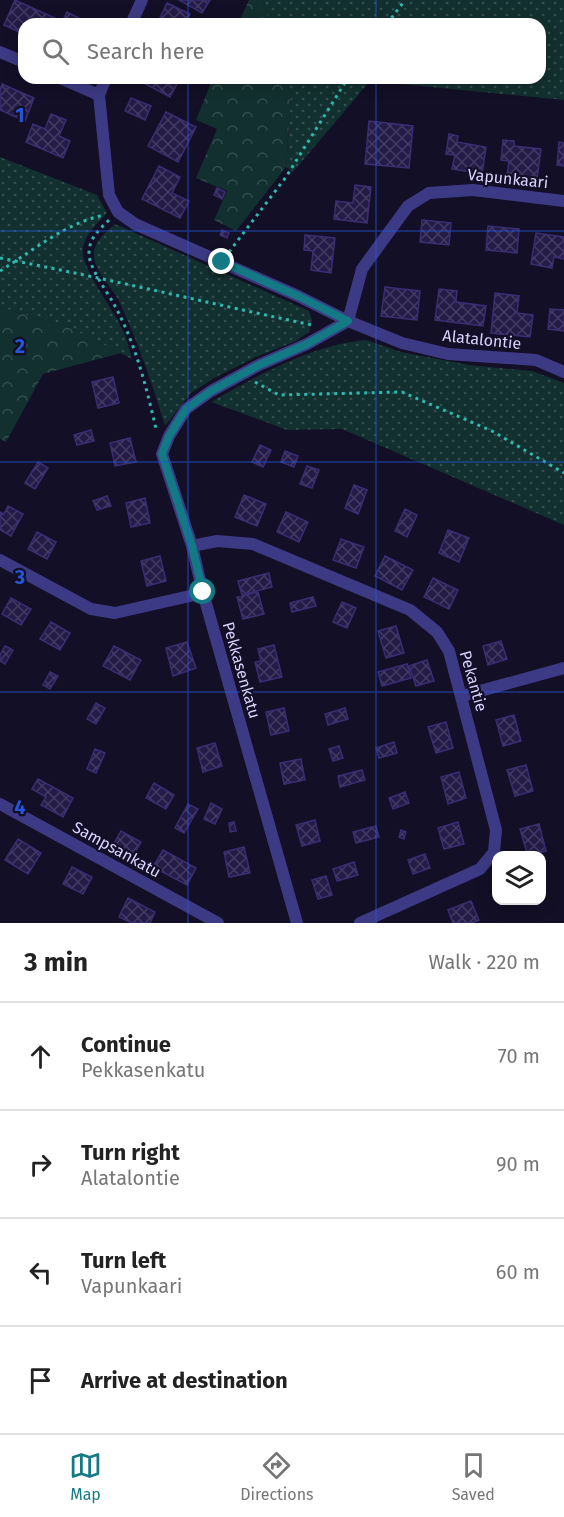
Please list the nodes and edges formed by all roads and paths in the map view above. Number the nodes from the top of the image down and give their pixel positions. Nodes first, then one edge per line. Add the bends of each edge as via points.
1 (142, 0) edge
2 (405, 0) edge
3 (134, 18) edge
4 (392, 18) edge
5 (0, 52) edge
6 (18, 60) edge
7 (74, 84) edge
8 (104, 84) edge
9 (344, 84) edge
10 (99, 95) junction
11 (564, 201) edge
12 (118, 212) junction
13 (0, 258) edge
14 (16, 261) junction
15 (222, 262) junction
16 (0, 271) edge
17 (98, 276) junction
18 (348, 321) junction
19 (333, 329) junction
20 (564, 372) edge
21 (242, 375) junction
22 (162, 454) junction
23 (564, 473) edge
24 (192, 546) junction
25 (0, 560) edge
26 (203, 592) junction
27 (564, 668) edge
28 (462, 696) junction
29 (0, 804) edge
30 (218, 923) edge
31 (297, 923) edge
32 (360, 923) edge

1 - 3 street
2 - 4 path
5 - 6 street
7 - 10 street
8 - 10 street
9 - 15 path via 286,177
10 - 12 street via 109,195
11 - 18 street, Vapunkaari via 473,190 429,193 408,206 362,269
12 - 14 path via 84,219
12 - 15 street via 135,224
12 - 17 path via 92,237 89,256
13 - 14 path
14 - 16 path
14 - 17 path
15 - 18 street
17 - 19 path via 142,289
17 - 22 path via 123,318
18 - 19 street
18 - 20 street, Alatalontie via 402,343 448,354 536,360
19 - 21 street
21 - 22 street via 186,409
21 - 23 path via 279,395 402,392 492,431
22 - 24 street, Pekkasenkatu
24 - 26 street, Pekkasenkatu
24 - 28 street, Pekantie via 218,541 253,544 410,610 437,632 449,651
25 - 26 street via 91,609 115,613
26 - 31 street, Pekkasenkatu
27 - 28 street
28 - 32 street, Pekantie via 496,830 494,852 480,869
29 - 30 street, Sampsankatu

